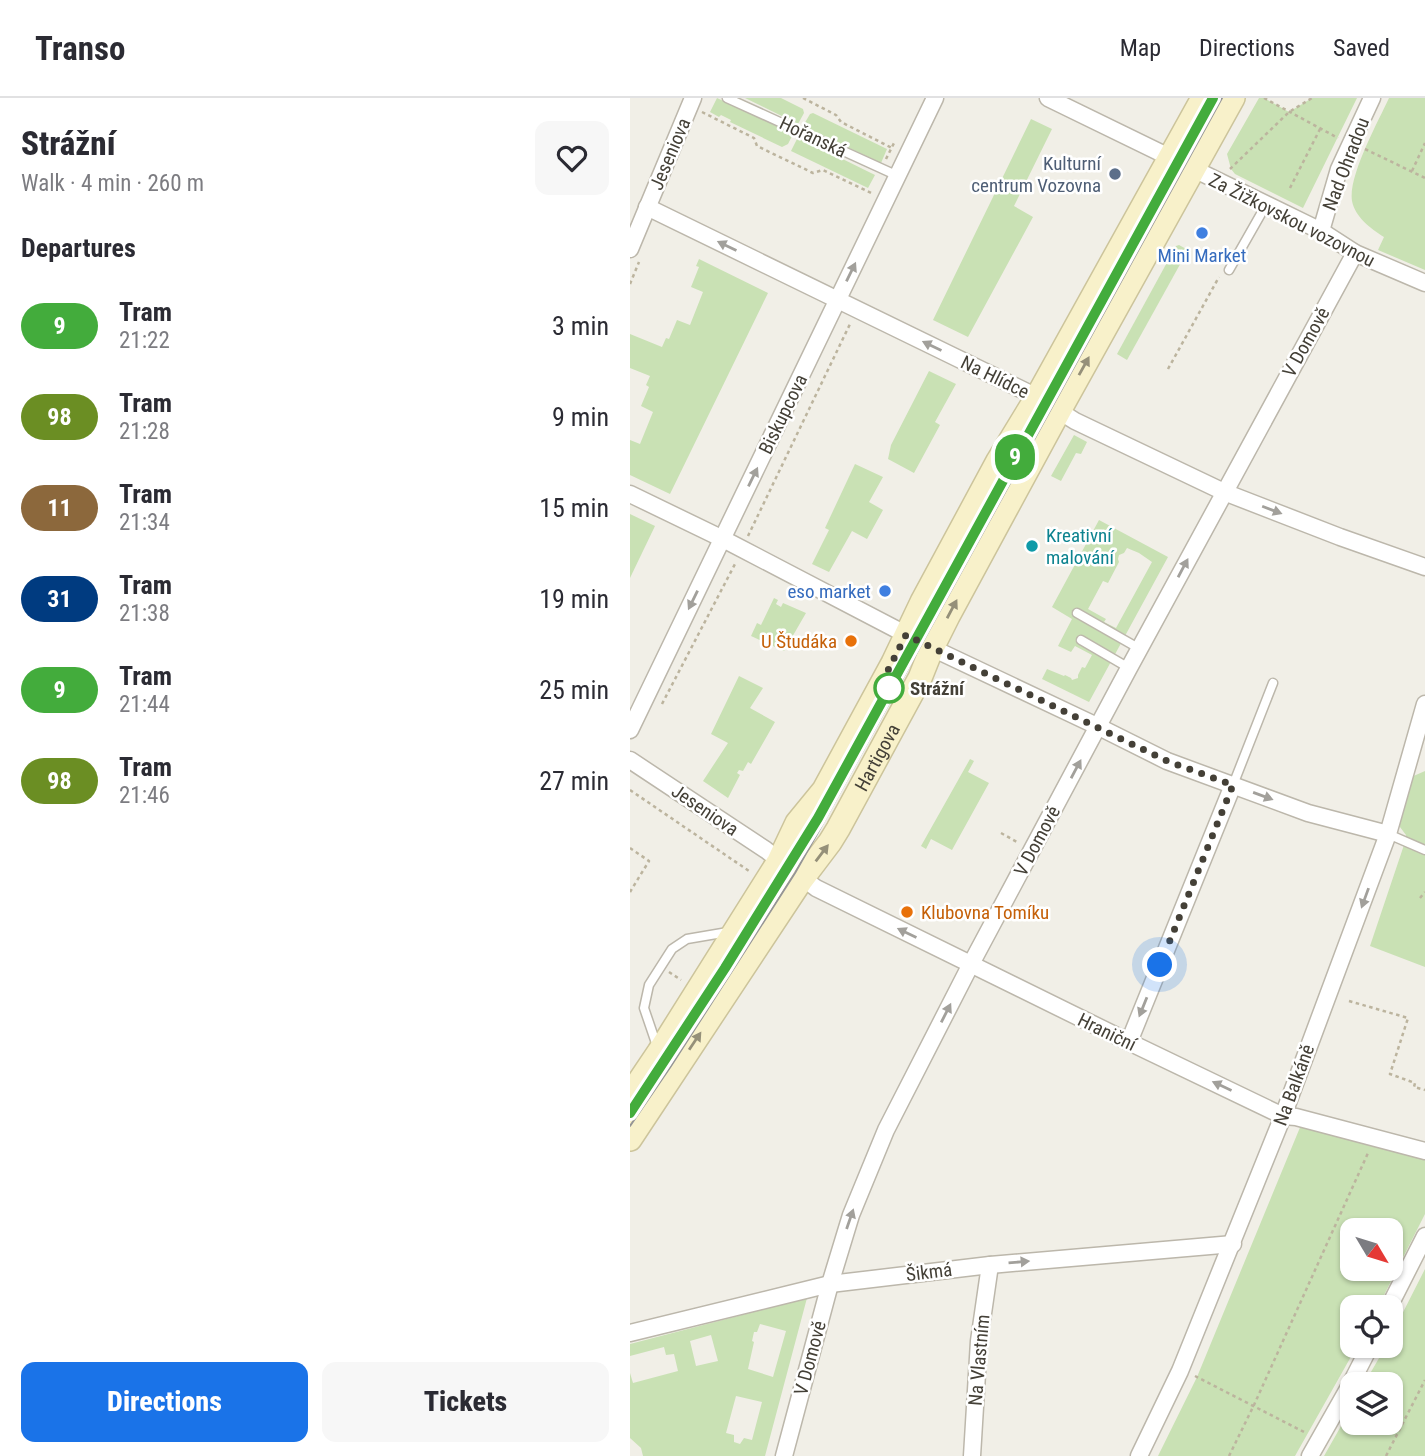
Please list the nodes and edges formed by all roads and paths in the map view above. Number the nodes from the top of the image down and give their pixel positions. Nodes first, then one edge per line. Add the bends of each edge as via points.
1 (727, 98) edge
2 (803, 98) edge
3 (935, 98) edge
4 (1048, 98) edge
5 (1203, 98) edge
6 (1233, 98) edge
7 (1264, 98) edge
8 (1312, 98) edge
9 (1372, 98) edge
10 (692, 102) edge
11 (1289, 112) junction
12 (1320, 128) junction
13 (1340, 140) dead end
14 (1425, 143) edge
15 (892, 148) dead end
16 (1363, 148) dead end
17 (1170, 157) junction
18 (1412, 171) junction
19 (1201, 173) junction
20 (898, 176) junction
21 (1425, 178) edge
22 (1290, 188) dead end
23 (871, 192) dead end
24 (1266, 205) junction
25 (647, 208) junction
26 (1321, 231) junction
27 (630, 249) edge
28 (1355, 253) junction
29 (1230, 271) joint
30 (1425, 283) edge
31 (838, 300) junction
32 (858, 310) junction
33 (1168, 369) dead end
34 (1037, 397) junction
35 (1059, 411) junction
36 (1224, 492) junction
37 (630, 494) edge
38 (723, 539) junction
39 (742, 549) junction
40 (1425, 566) edge
41 (1077, 613) dead end
42 (906, 635) junction
43 (1081, 640) dead end
44 (932, 648) junction
45 (1140, 649) junction
46 (1129, 668) junction
47 (1273, 683) dead end
48 (1425, 704) edge
49 (658, 711) dead end
50 (1099, 727) junction
51 (630, 730) edge
52 (1418, 755) edge
53 (630, 760) edge
54 (1233, 785) junction
55 (630, 790) edge
56 (1001, 834) dead end
57 (1388, 834) junction
58 (1014, 841) dead end
59 (630, 848) edge
60 (1425, 850) edge
61 (779, 861) junction
62 (751, 873) dead end
63 (802, 879) junction
64 (630, 892) edge
65 (1425, 892) edge
66 (1420, 898) dead end
67 (735, 931) junction
68 (971, 964) junction
69 (1349, 1001) dead end
70 (1129, 1042) junction
71 (659, 1052) junction
72 (1425, 1090) edge
73 (630, 1095) edge
74 (1283, 1116) junction
75 (1375, 1138) junction
76 (630, 1139) edge
77 (1425, 1151) edge
78 (1425, 1236) edge
79 (1233, 1244) junction
80 (990, 1265) junction
81 (830, 1284) junction
82 (1395, 1295) edge
83 (630, 1333) edge
84 (1364, 1358) edge
85 (1180, 1371) junction
86 (1425, 1380) edge
87 (1254, 1405) junction
88 (1320, 1440) junction
89 (784, 1456) edge
90 (972, 1456) edge
91 (1139, 1456) edge
92 (1228, 1456) edge
93 (1310, 1456) edge
94 (1386, 1456) edge

1 - 20 lane, Hořanská
2 - 15 path
3 - 20 street, Biskupcova
4 - 17 street, Za Žižkovskou vozovnou
5 - 17 main road, Hartigova
6 - 19 main road, Hartigova
7 - 11 path
8 - 11 path
9 - 26 street, Nad Ohradou via 1339,169
10 - 23 path via 754,138 757,146 813,173 823,170
10 - 25 street, Jeseniova
11 - 12 path
11 - 19 path via 1231,169
12 - 13 path
12 - 22 path
14 - 18 path
16 - 18 path
17 - 19 street, Za Žižkovskou vozovnou
17 - 34 main road, Hartigova
18 - 21 path
19 - 24 street, Za Žižkovskou vozovnou
35 -> 19 main road, Hartigova
31 -> 20 street, Biskupcova
24 - 26 street, Za Žižkovskou vozovnou
24 - 29 lane
25 - 27 street, Jeseniova
31 -> 25 street, Na Hlídce
26 - 28 street, Za Žižkovskou vozovnou
28 - 30 street, Za Žižkovskou vozovnou
28 - 36 street, V Domově
29 - 33 path via 1219,276
31 - 32 street, Na Hlídce
38 -> 31 street, Biskupcova
34 -> 32 street, Na Hlídce
32 - 39 path
34 - 35 street, Na Hlídce
34 - 42 main road, Hartigova
35 - 36 street, Na Hlídce
44 -> 35 main road, Hartigova
36 -> 40 street, Na Hlídce
45 -> 36 street, V Domově
37 - 38 street
38 - 39 street
38 -> 51 street, Biskupcova
39 - 42 street
39 - 49 path
41 - 45 lane
42 - 44 street
42 - 61 main road, Hartigova via 824,790 797,823
43 - 46 lane
44 - 50 street
63 -> 44 main road, Hartigova via 830,842
45 - 46 street, V Domově
46 - 50 street, V Domově
47 - 54 lane
48 - 52 street, Na Balkáně
50 - 54 street via 1167,761
68 -> 50 street, V Domově
52 - 57 street, Na Balkáně
53 - 61 street, Jeseniova
54 -> 57 street via 1308,813
54 -> 70 street
55 - 62 path
56 - 58 path
57 - 60 lane
57 -> 74 street, Na Balkáně
59 - 64 path via 649,861
61 - 63 street, Jeseniova
61 - 67 main road, Hartigova
68 -> 63 street, Hraniční
76 -> 63 main road, Hartigova
65 - 66 path
67 - 71 main road, Hartigova
67 - 71 lane via 687,939 673,949 649,985 644,1008
68 - 70 street, Hraniční
81 -> 68 street, V Domově via 851,1215 886,1130
69 - 72 path via 1408,1018 1390,1074
74 -> 70 street, Hraniční
71 - 73 main road, Hartigova
74 - 75 street, Hraniční
74 - 79 street, Na Balkáně
75 - 77 street, Hraniční
75 - 87 path
78 - 82 street
80 -> 79 street, Šikmá
79 - 85 street, Na Balkáně
80 - 81 street, Šikmá
80 - 90 street, Na Vlastním via 979,1341
81 - 83 street, Šikmá
81 - 89 street, V Domově
84 - 88 street
85 - 87 path
85 - 91 street, Na Balkáně
86 - 94 path
87 - 88 path
87 - 92 path
88 - 93 street

